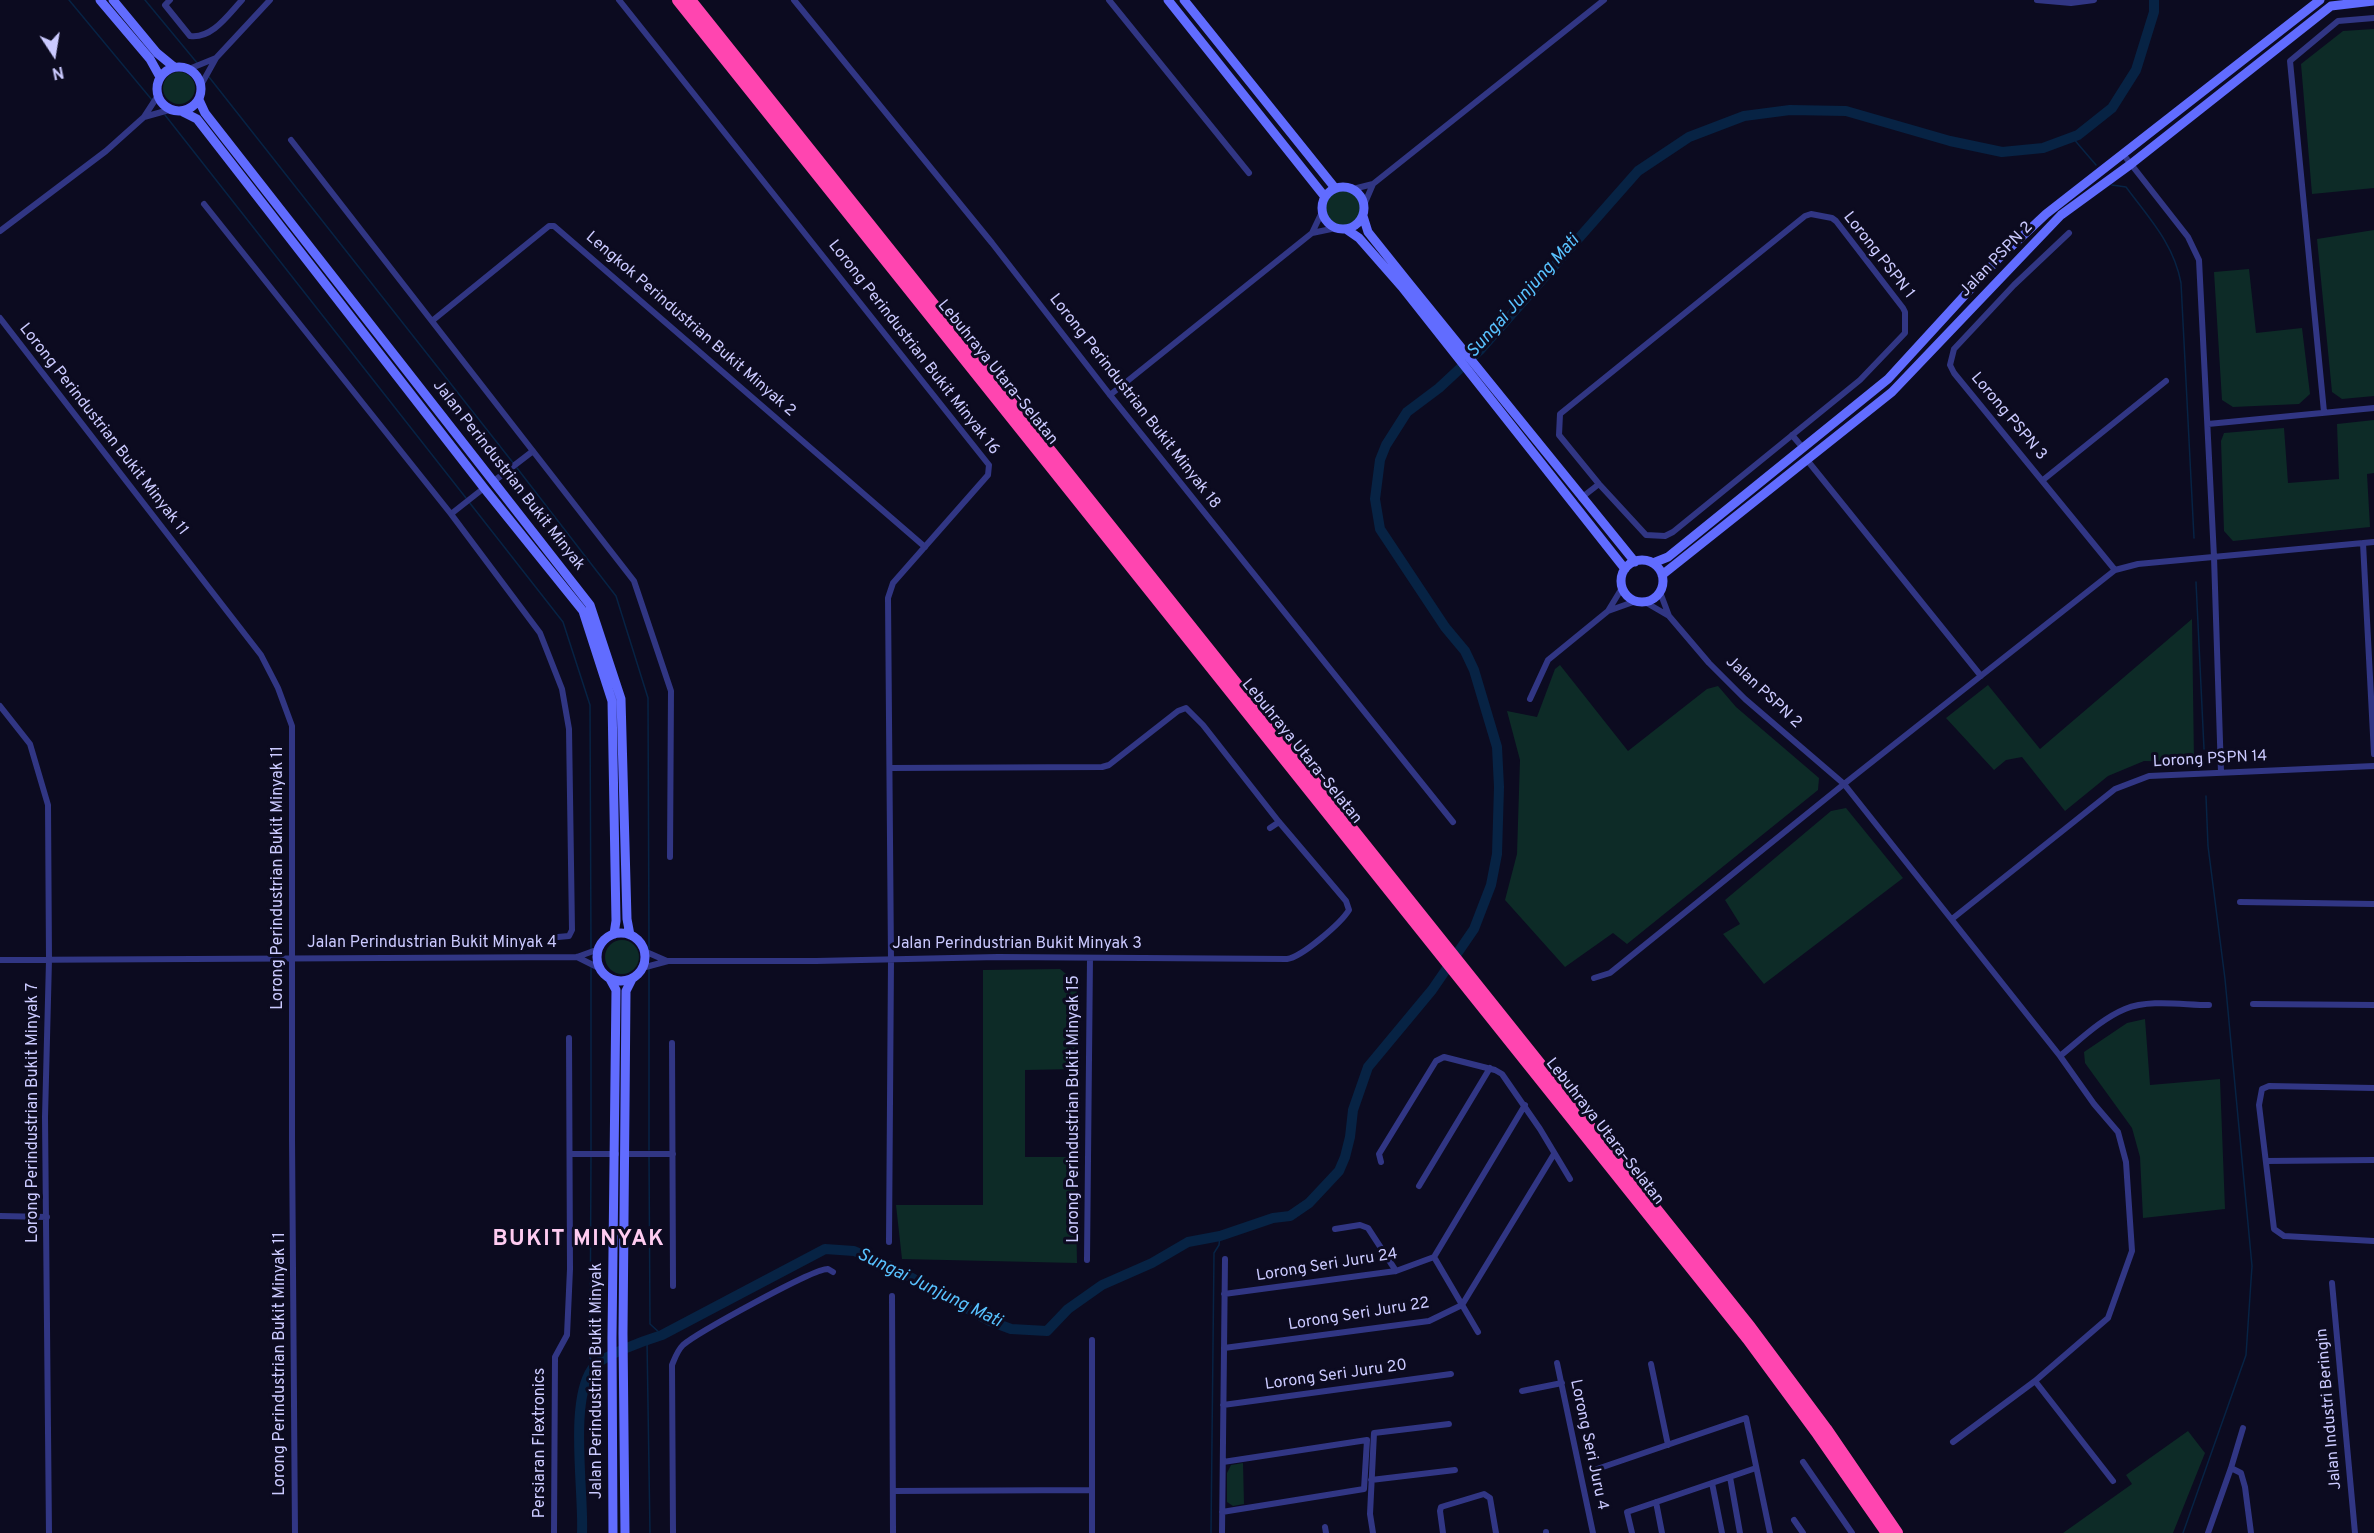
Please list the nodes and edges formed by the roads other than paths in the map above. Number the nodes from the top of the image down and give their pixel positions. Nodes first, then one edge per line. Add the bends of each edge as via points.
1 (100, 0) edge
2 (113, 0) edge
3 (170, 0) edge
4 (242, 0) edge
5 (270, 0) edge
6 (619, 0) edge
7 (678, 0) edge
8 (690, 0) edge
9 (794, 0) edge
10 (1109, 0) edge
11 (1168, 0) edge
12 (1184, 0) edge
13 (1604, 0) edge
14 (2037, 0) edge
15 (2094, 0) edge
16 (2320, 0) edge
17 (2374, 1) edge
18 (2374, 18) edge
19 (216, 58) junction
20 (174, 68) junction
21 (192, 68) junction
22 (160, 77) junction
23 (203, 82) junction
24 (156, 99) junction
25 (199, 100) junction
26 (163, 112) junction
27 (183, 112) junction
28 (144, 117) junction
29 (291, 140) dead end
30 (2123, 154) junction
31 (2131, 164) junction
32 (1249, 173) dead end
33 (1373, 184) junction
34 (1335, 188) junction
35 (1353, 189) junction
36 (1325, 197) junction
37 (204, 204) dead end
38 (1364, 205) junction
39 (1322, 212) junction
40 (1363, 216) junction
41 (1336, 228) junction
42 (1346, 229) junction
43 (0, 231) edge
44 (1312, 233) junction
45 (2069, 233) dead end
46 (2003, 274) junction
47 (2014, 285) junction
48 (0, 318) edge
49 (432, 321) junction
50 (1481, 380) junction
51 (2166, 381) dead end
52 (1110, 395) junction
53 (2374, 408) edge
54 (2324, 412) junction
55 (2208, 424) junction
56 (1792, 435) junction
57 (1803, 448) junction
58 (530, 452) junction
59 (1807, 460) junction
60 (496, 479) junction
61 (2043, 480) junction
62 (1599, 484) junction
63 (481, 490) junction
64 (1581, 498) junction
65 (454, 512) junction
66 (2374, 542) edge
67 (2363, 543) junction
68 (925, 546) junction
69 (2214, 557) junction
70 (1635, 562) junction
71 (1653, 563) junction
72 (1625, 569) junction
73 (2115, 570) junction
74 (1662, 575) junction
75 (1622, 588) junction
76 (1660, 592) junction
77 (1640, 602) junction
78 (1608, 611) junction
79 (1669, 616) junction
80 (1981, 676) junction
81 (1530, 699) dead end
82 (0, 708) edge
83 (2374, 754) edge
84 (2374, 766) edge
85 (890, 768) junction
86 (2221, 772) junction
87 (1844, 784) junction
88 (1279, 822) junction
89 (1453, 822) dead end
90 (1270, 828) dead end
91 (670, 857) dead end
92 (2240, 902) dead end
93 (2374, 904) edge
94 (1952, 919) junction
95 (614, 934) junction
96 (630, 935) junction
97 (558, 937) dead end
98 (593, 951) junction
99 (648, 952) junction
100 (1446, 952) junction
101 (577, 957) junction
102 (292, 958) junction
103 (1090, 958) junction
104 (0, 960) edge
105 (49, 960) junction
106 (891, 960) junction
107 (668, 961) junction
108 (594, 965) junction
109 (647, 967) junction
110 (1462, 971) junction
111 (1594, 978) dead end
112 (610, 979) junction
113 (632, 979) junction
114 (2253, 1004) dead end
115 (2209, 1005) dead end
116 (2374, 1005) edge
117 (570, 1038) dead end
118 (672, 1043) dead end
119 (2060, 1056) junction
120 (1490, 1068) junction
121 (2374, 1088) edge
122 (1525, 1105) junction
123 (570, 1154) junction
124 (621, 1154) junction
125 (673, 1154) junction
126 (1554, 1154) junction
127 (2374, 1160) edge
128 (2266, 1161) junction
129 (1381, 1162) dead end
130 (1570, 1179) dead end
131 (1419, 1186) dead end
132 (0, 1216) edge
133 (46, 1217) junction
134 (1335, 1229) dead end
135 (2374, 1241) edge
136 (890, 1242) dead end
137 (1434, 1257) junction
138 (1225, 1259) dead end
139 (1087, 1260) dead end
140 (1396, 1271) junction
141 (833, 1272) dead end
142 (2332, 1283) dead end
143 (673, 1286) dead end
144 (1224, 1294) junction
145 (892, 1296) dead end
146 (1462, 1305) junction
147 (1478, 1332) dead end
148 (1092, 1340) dead end
149 (1224, 1348) junction
150 (1557, 1363) dead end
151 (1651, 1364) dead end
152 (1452, 1374) dead end
153 (2035, 1381) junction
154 (1562, 1383) junction
155 (1522, 1391) dead end
156 (1223, 1405) junction
157 (1449, 1424) dead end
158 (2243, 1428) dead end
159 (1953, 1442) dead end
160 (1668, 1445) junction
161 (1223, 1462) junction
162 (1803, 1462) dead end
163 (1756, 1468) junction
164 (2231, 1468) junction
165 (1596, 1469) dead end
166 (1455, 1470) dead end
167 (1730, 1477) junction
168 (1371, 1480) junction
169 (2113, 1481) dead end
170 (1712, 1483) junction
171 (1092, 1490) junction
172 (893, 1491) junction
173 (1656, 1502) junction
174 (1222, 1512) junction
175 (1794, 1520) dead end
176 (49, 1533) edge
177 (295, 1533) edge
178 (554, 1533) edge
179 (613, 1533) edge
180 (625, 1533) edge
181 (673, 1533) edge
182 (893, 1533) edge
183 (1092, 1533) edge
184 (1222, 1533) edge
185 (1373, 1533) edge
186 (1443, 1533) edge
187 (1496, 1533) edge
188 (1593, 1533) edge
189 (1632, 1533) edge
190 (1662, 1533) edge
191 (1722, 1533) edge
192 (1740, 1533) edge
193 (1770, 1533) edge
194 (1803, 1533) edge
195 (1852, 1533) edge
196 (1887, 1533) edge
197 (1897, 1533) edge
198 (2208, 1533) edge
199 (2251, 1533) edge
200 (2355, 1533) edge

1 - 22 main road via 150,59
2 - 20 main road
3 - 4 street via 165,5 190,36 198,38 214,29
5 - 19 street
6 - 68 street, Lorong Perindustrian Bukit Minyak 16 via 987,461 988,476
7 - 100 highway, Lebuhraya Utara–Selatan
8 - 100 highway, Lebuhraya Utara–Selatan
9 - 52 street, Lorong Perindustrian Bukit Minyak 18
10 - 32 street
11 - 36 main road
12 - 34 main road
13 - 33 street
14 - 15 street
16 - 30 main road, Jalan PSPN 2
17 - 31 main road, Jalan PSPN 2 via 2331,6
18 - 54 street via 2338,21 2290,61
19 - 21 street
19 - 23 street
20 - 21 main road
20 - 22 main road
21 - 23 main road
22 - 24 main road
23 - 25 main road
24 - 26 main road
24 - 28 street
25 - 27 main road
25 - 60 main road, Jalan Perindustrian Bukit Minyak via 205,113
26 - 27 main road
26 - 28 street
27 - 63 main road, Jalan Perindustrian Bukit Minyak via 197,118
28 - 43 street via 106,151
29 - 49 street
30 - 31 street
30 - 57 main road, Jalan PSPN 2 via 2046,214 1998,259 1888,379
31 - 46 main road, Jalan PSPN 2 via 2061,215
31 - 55 street via 2188,237 2199,260
33 - 35 street
33 - 38 street
34 - 35 main road
34 - 36 main road
35 - 38 main road
36 - 39 main road
37 - 65 street
38 - 40 main road
39 - 41 main road
39 - 44 street
40 - 42 main road
40 - 50 main road via 1368,232 1462,348
41 - 42 main road
41 - 44 street
42 - 50 main road via 1359,238 1456,356
44 - 52 street
45 - 47 street, Lorong PSPN 3
46 - 47 street
46 - 59 main road, Jalan PSPN 2 via 1892,392
47 - 61 street, Lorong PSPN 3 via 1954,349 1950,365
48 - 102 street, Lorong Perindustrian Bukit Minyak 11 via 261,655 278,688 292,726
49 - 58 street
49 - 68 street, Lengkok Perindustrian Bukit Minyak 2 via 549,226 554,226
50 - 64 main road
50 - 72 main road
51 - 61 street
52 - 89 street, Lorong Perindustrian Bukit Minyak 18
53 - 54 street
54 - 55 street
55 - 69 street
56 - 57 street
56 - 62 street, Lorong PSPN 1 via 1665,536 1641,532
56 - 62 street, Lorong PSPN 1 via 1860,380 1905,333 1903,308 1836,221 1811,214 1563,410 1559,435
57 - 71 main road, Jalan PSPN 2 via 1668,557
58 - 60 street
58 - 91 street via 634,580 671,692
59 - 74 main road, Jalan PSPN 2
59 - 80 street
60 - 96 main road, Jalan Perindustrian Bukit Minyak via 590,605 621,699
61 - 73 street, Lorong PSPN 3
62 - 64 street
63 - 65 street
63 - 95 main road, Jalan Perindustrian Bukit Minyak via 583,611 612,700
64 - 70 main road
65 - 97 street via 540,633 562,689 569,729 572,930 569,936
66 - 67 street
67 - 69 street
67 - 83 street
68 - 85 street, Lorong Perindustrian Bukit Minyak 16 via 889,593
69 - 73 street
69 - 86 street
70 - 71 main road
70 - 72 main road
71 - 74 main road
72 - 75 main road
73 - 80 street
74 - 76 main road
75 - 77 main road
75 - 78 street
76 - 77 main road via 1651,600
76 - 79 street
77 - 78 street
77 - 79 street
78 - 81 street via 1548,660
79 - 87 street, Jalan PSPN 2 via 1745,699
80 - 87 street
82 - 105 street, Lorong Perindustrian Bukit Minyak 7 via 30,744 48,805
84 - 86 street, Lorong PSPN 14
85 - 88 street via 1102,767 1186,708
85 - 106 street, Lorong Perindustrian Bukit Minyak 16
86 - 94 street, Lorong PSPN 14 via 2149,776 2115,789
87 - 94 street, Jalan PSPN 2
87 - 111 street via 1610,973
88 - 90 street
88 - 103 street, Jalan Perindustrian Bukit Minyak 3 via 1346,901 1349,910 1300,954 1292,958
92 - 93 street
94 - 119 street, Jalan PSPN 2
95 - 96 main road
95 - 98 main road
96 - 99 main road
98 - 101 street
98 - 108 main road via 597,961
99 - 107 street
99 - 109 main road
100 - 110 highway, Lebuhraya Utara–Selatan
101 - 102 street, Jalan Perindustrian Bukit Minyak 4
101 - 108 street
102 - 105 street, Jalan Perindustrian Bukit Minyak 4
102 - 177 street, Lorong Perindustrian Bukit Minyak 11
103 - 106 street, Jalan Perindustrian Bukit Minyak 3
103 - 139 street, Lorong Perindustrian Bukit Minyak 15
104 - 105 street, Jalan Perindustrian Bukit Minyak 4
105 - 133 street, Lorong Perindustrian Bukit Minyak 7
106 - 107 street, Jalan Perindustrian Bukit Minyak 3
106 - 136 street, Lorong Perindustrian Bukit Minyak 16
107 - 109 street
108 - 112 main road
109 - 113 main road
110 - 196 highway, Lebuhraya Utara–Selatan via 1748,1339
110 - 197 highway, Lebuhraya Utara–Selatan via 1767,1350
112 - 113 main road
112 - 124 main road, Jalan Perindustrian Bukit Minyak via 616,990
113 - 124 main road, Jalan Perindustrian Bukit Minyak via 626,991
114 - 116 street
115 - 119 street via 2145,1005 2126,1009
117 - 123 street
118 - 125 street
119 - 153 street, Jalan PSPN 2 via 2118,1132 2126,1162 2132,1251 2108,1318
120 - 122 street via 1502,1074
120 - 129 street via 1438,1059 1379,1154
120 - 131 street
121 - 128 street via 2262,1089 2259,1105
122 - 126 street
122 - 137 street
123 - 124 street
123 - 178 street, Persiaran Flextronics via 567,1335 555,1353
124 - 125 street
124 - 179 main road, Jalan Perindustrian Bukit Minyak via 612,1338
124 - 180 main road, Jalan Perindustrian Bukit Minyak
125 - 143 street
126 - 130 street
126 - 146 street
127 - 128 street
128 - 135 street via 2277,1233
132 - 133 street
133 - 176 street, Lorong Perindustrian Bukit Minyak 7
134 - 140 street via 1360,1225 1368,1228
137 - 140 street, Lorong Seri Juru 24
137 - 146 street
138 - 144 street
140 - 144 street, Lorong Seri Juru 24
141 - 181 street via 820,1269 680,1348 672,1365
142 - 200 street, Jalan Industri Beringin
144 - 149 street
145 - 172 street
146 - 147 street
146 - 149 street, Lorong Seri Juru 22 via 1429,1321
148 - 171 street
149 - 156 street
150 - 154 street, Lorong Seri Juru 4
151 - 160 street
152 - 156 street, Lorong Seri Juru 20
153 - 159 street, Jalan PSPN 2
153 - 169 street
154 - 155 street
154 - 188 street, Lorong Seri Juru 4
156 - 161 street
157 - 168 street via 1374,1433
158 - 164 street
160 - 163 street via 1746,1418
160 - 165 street
161 - 174 street
161 - 174 street via 1367,1440 1364,1489
162 - 195 street
163 - 167 street
163 - 193 street
164 - 198 street
164 - 199 street via 2241,1473
166 - 168 street
167 - 170 street
167 - 192 street
168 - 185 street
170 - 173 street
170 - 191 street
171 - 172 street
171 - 183 street
172 - 182 street
173 - 189 street via 1628,1512
173 - 190 street
174 - 184 street
175 - 194 street
186 - 187 street via 1441,1507 1484,1494 1490,1498

